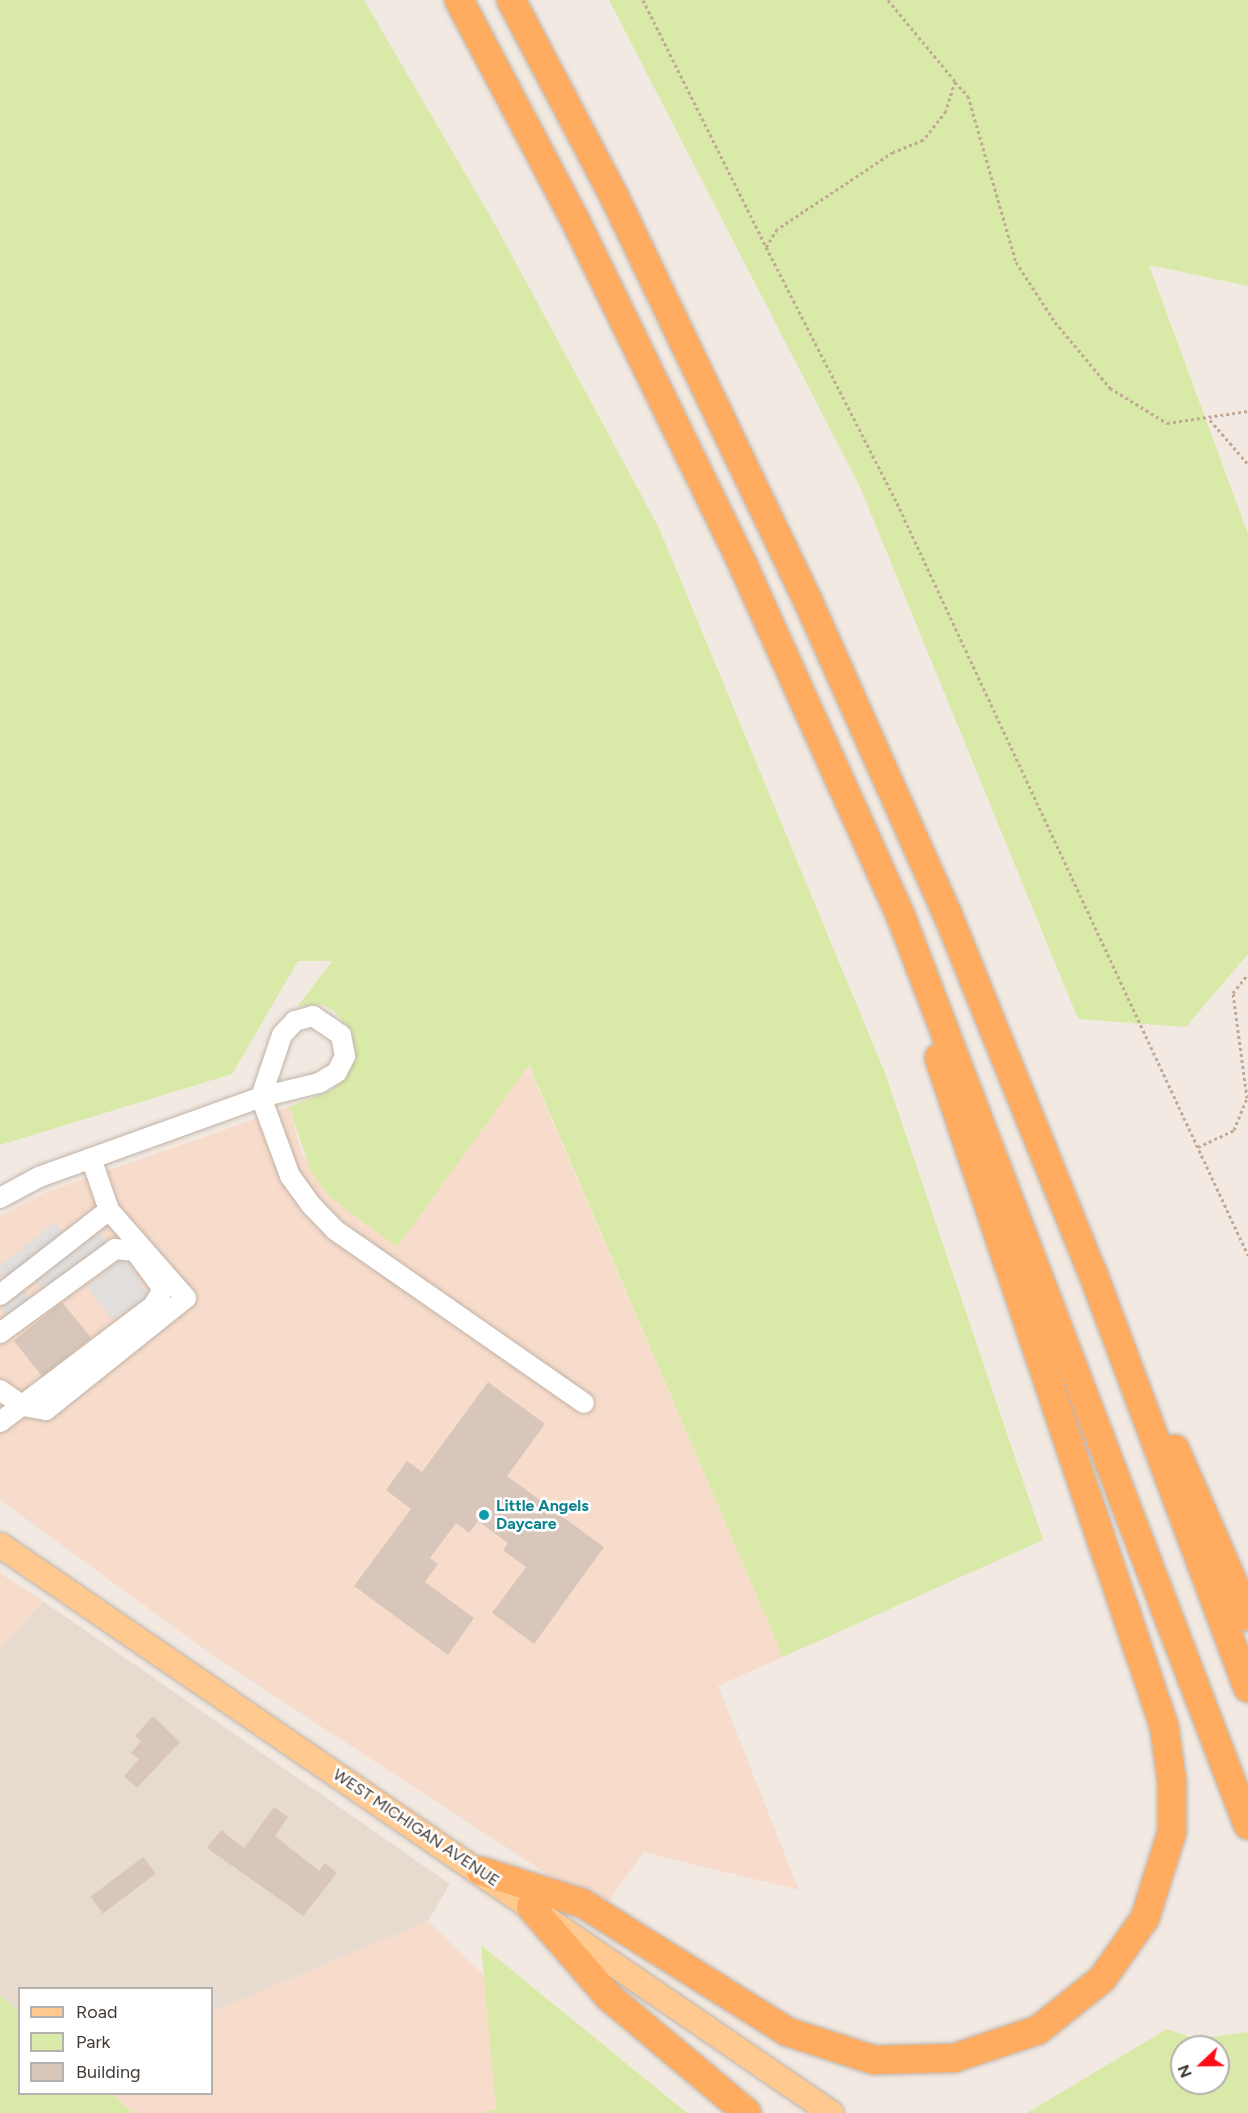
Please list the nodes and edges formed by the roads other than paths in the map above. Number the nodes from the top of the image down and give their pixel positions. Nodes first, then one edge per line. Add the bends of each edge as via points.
1 (459, 0) edge
2 (511, 0) edge
3 (901, 917) junction
4 (261, 1097) junction
5 (91, 1158) junction
6 (0, 1198) edge
7 (109, 1210) junction
8 (0, 1295) edge
9 (0, 1333) edge
10 (1117, 1339) junction
11 (0, 1390) edge
12 (584, 1403) dead end
13 (23, 1406) junction
14 (0, 1422) edge
15 (0, 1545) edge
16 (1248, 1617) edge
17 (1248, 1688) edge
18 (1248, 1825) edge
19 (481, 1871) junction
20 (531, 1907) junction
21 (747, 2113) edge
22 (831, 2113) edge

1 - 3 highway via 574,218 743,565
2 - 10 highway via 614,194 808,601 951,924
3 - 18 highway
3 - 19 highway via 910,969 1164,1726 1172,1782 1172,1832 1145,1918 1102,1979 1038,2030 954,2058 884,2061 828,2049 788,2032 582,1903
4 - 4 street via 311,1085 337,1072 345,1056 341,1035 313,1016 295,1021 282,1035
4 - 5 street
4 - 12 street via 291,1176 335,1230
5 - 6 street
5 - 7 street
7 - 8 street
7 - 13 street via 186,1298 46,1410
9 - 13 street via 115,1249 135,1251 163,1289 153,1306
10 - 16 highway via 1199,1495
10 - 17 highway
11 - 13 street
13 - 14 street
15 - 19 main road, WEST MICHIGAN AVENUE
19 - 20 main road, WEST MICHIGAN AVENUE
20 - 21 highway via 609,1997
20 - 22 main road, WEST MICHIGAN AVENUE

